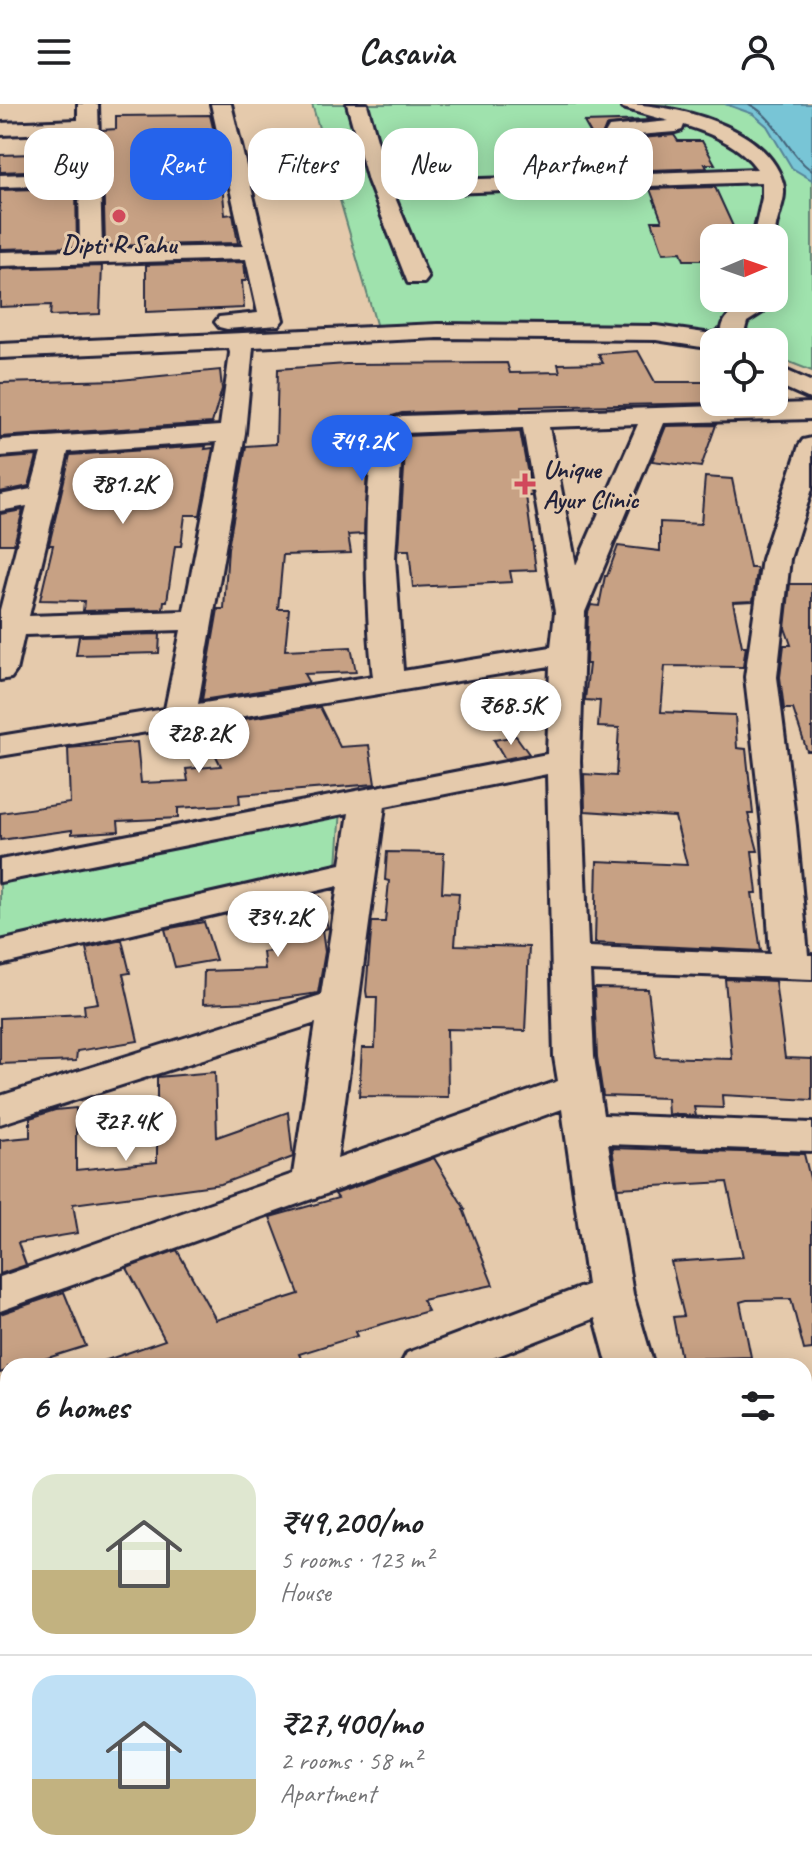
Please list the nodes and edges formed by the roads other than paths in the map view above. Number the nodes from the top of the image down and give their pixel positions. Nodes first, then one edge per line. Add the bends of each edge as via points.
1 (88, 104) edge
2 (221, 104) edge
3 (357, 104) edge
4 (630, 104) edge
5 (701, 125) junction
6 (88, 126) joint
7 (653, 128) edge
8 (0, 129) edge
9 (771, 175) junction
10 (653, 179) edge
11 (24, 180) edge
12 (0, 181) edge
13 (381, 186) edge
14 (90, 200) edge
15 (386, 200) edge
16 (765, 224) edge
17 (255, 252) junction
18 (91, 257) junction
19 (0, 259) edge
20 (416, 278) dead end
21 (747, 312) edge
22 (735, 328) edge
23 (0, 329) edge
24 (273, 330) junction
25 (700, 340) edge
26 (241, 347) junction
27 (700, 350) edge
28 (0, 351) edge
29 (0, 363) edge
30 (788, 368) edge
31 (812, 379) edge
32 (788, 380) edge
33 (812, 392) edge
34 (812, 411) edge
35 (655, 415) junction
36 (534, 419) junction
37 (232, 433) junction
38 (56, 445) junction
39 (812, 446) edge
40 (0, 448) edge
41 (43, 495) junction
42 (0, 503) edge
43 (570, 612) junction
44 (198, 620) junction
45 (10, 626) junction
46 (566, 654) junction
47 (0, 671) edge
48 (389, 681) junction
49 (180, 716) junction
50 (0, 746) edge
51 (563, 761) junction
52 (369, 797) junction
53 (0, 871) edge
54 (358, 871) junction
55 (0, 953) edge
56 (570, 958) junction
57 (801, 966) edge
58 (338, 1003) junction
59 (582, 1108) junction
60 (0, 1110) edge
61 (812, 1137) edge
62 (312, 1184) junction
63 (0, 1294) edge
64 (611, 1294) junction
65 (444, 1358) edge
66 (629, 1358) edge

1 - 6 street
2 - 17 street
3 - 13 street
4 - 5 street
5 - 7 street
5 - 9 street via 757,153
6 - 8 street
9 - 10 street
9 - 16 street via 775,194
11 - 12 street
14 - 18 street
15 - 20 street
17 - 18 street
17 - 24 street
18 - 19 street
21 - 22 street via 736,319
23 - 24 street
24 - 25 street via 580,331
24 - 26 street
26 - 27 street via 638,342
26 - 28 street
26 - 29 street
26 - 37 street
30 - 31 street
32 - 33 street
34 - 35 street
35 - 36 street
35 - 43 street
36 - 43 street
36 - 48 street via 392,428 379,531
37 - 38 street
37 - 44 street
38 - 40 street
38 - 41 street
39 - 57 street via 776,559 761,677
41 - 42 street
41 - 45 street
43 - 46 street
44 - 45 street
44 - 49 street
45 - 47 street
46 - 48 street
46 - 51 street
48 - 49 street
49 - 50 street
51 - 52 street
51 - 56 street
52 - 53 street
52 - 54 street
54 - 55 street
54 - 58 street
56 - 57 street
56 - 59 street
58 - 60 street
58 - 62 street
59 - 61 street
59 - 62 street
59 - 64 street
62 - 63 street
64 - 65 street
64 - 66 street

